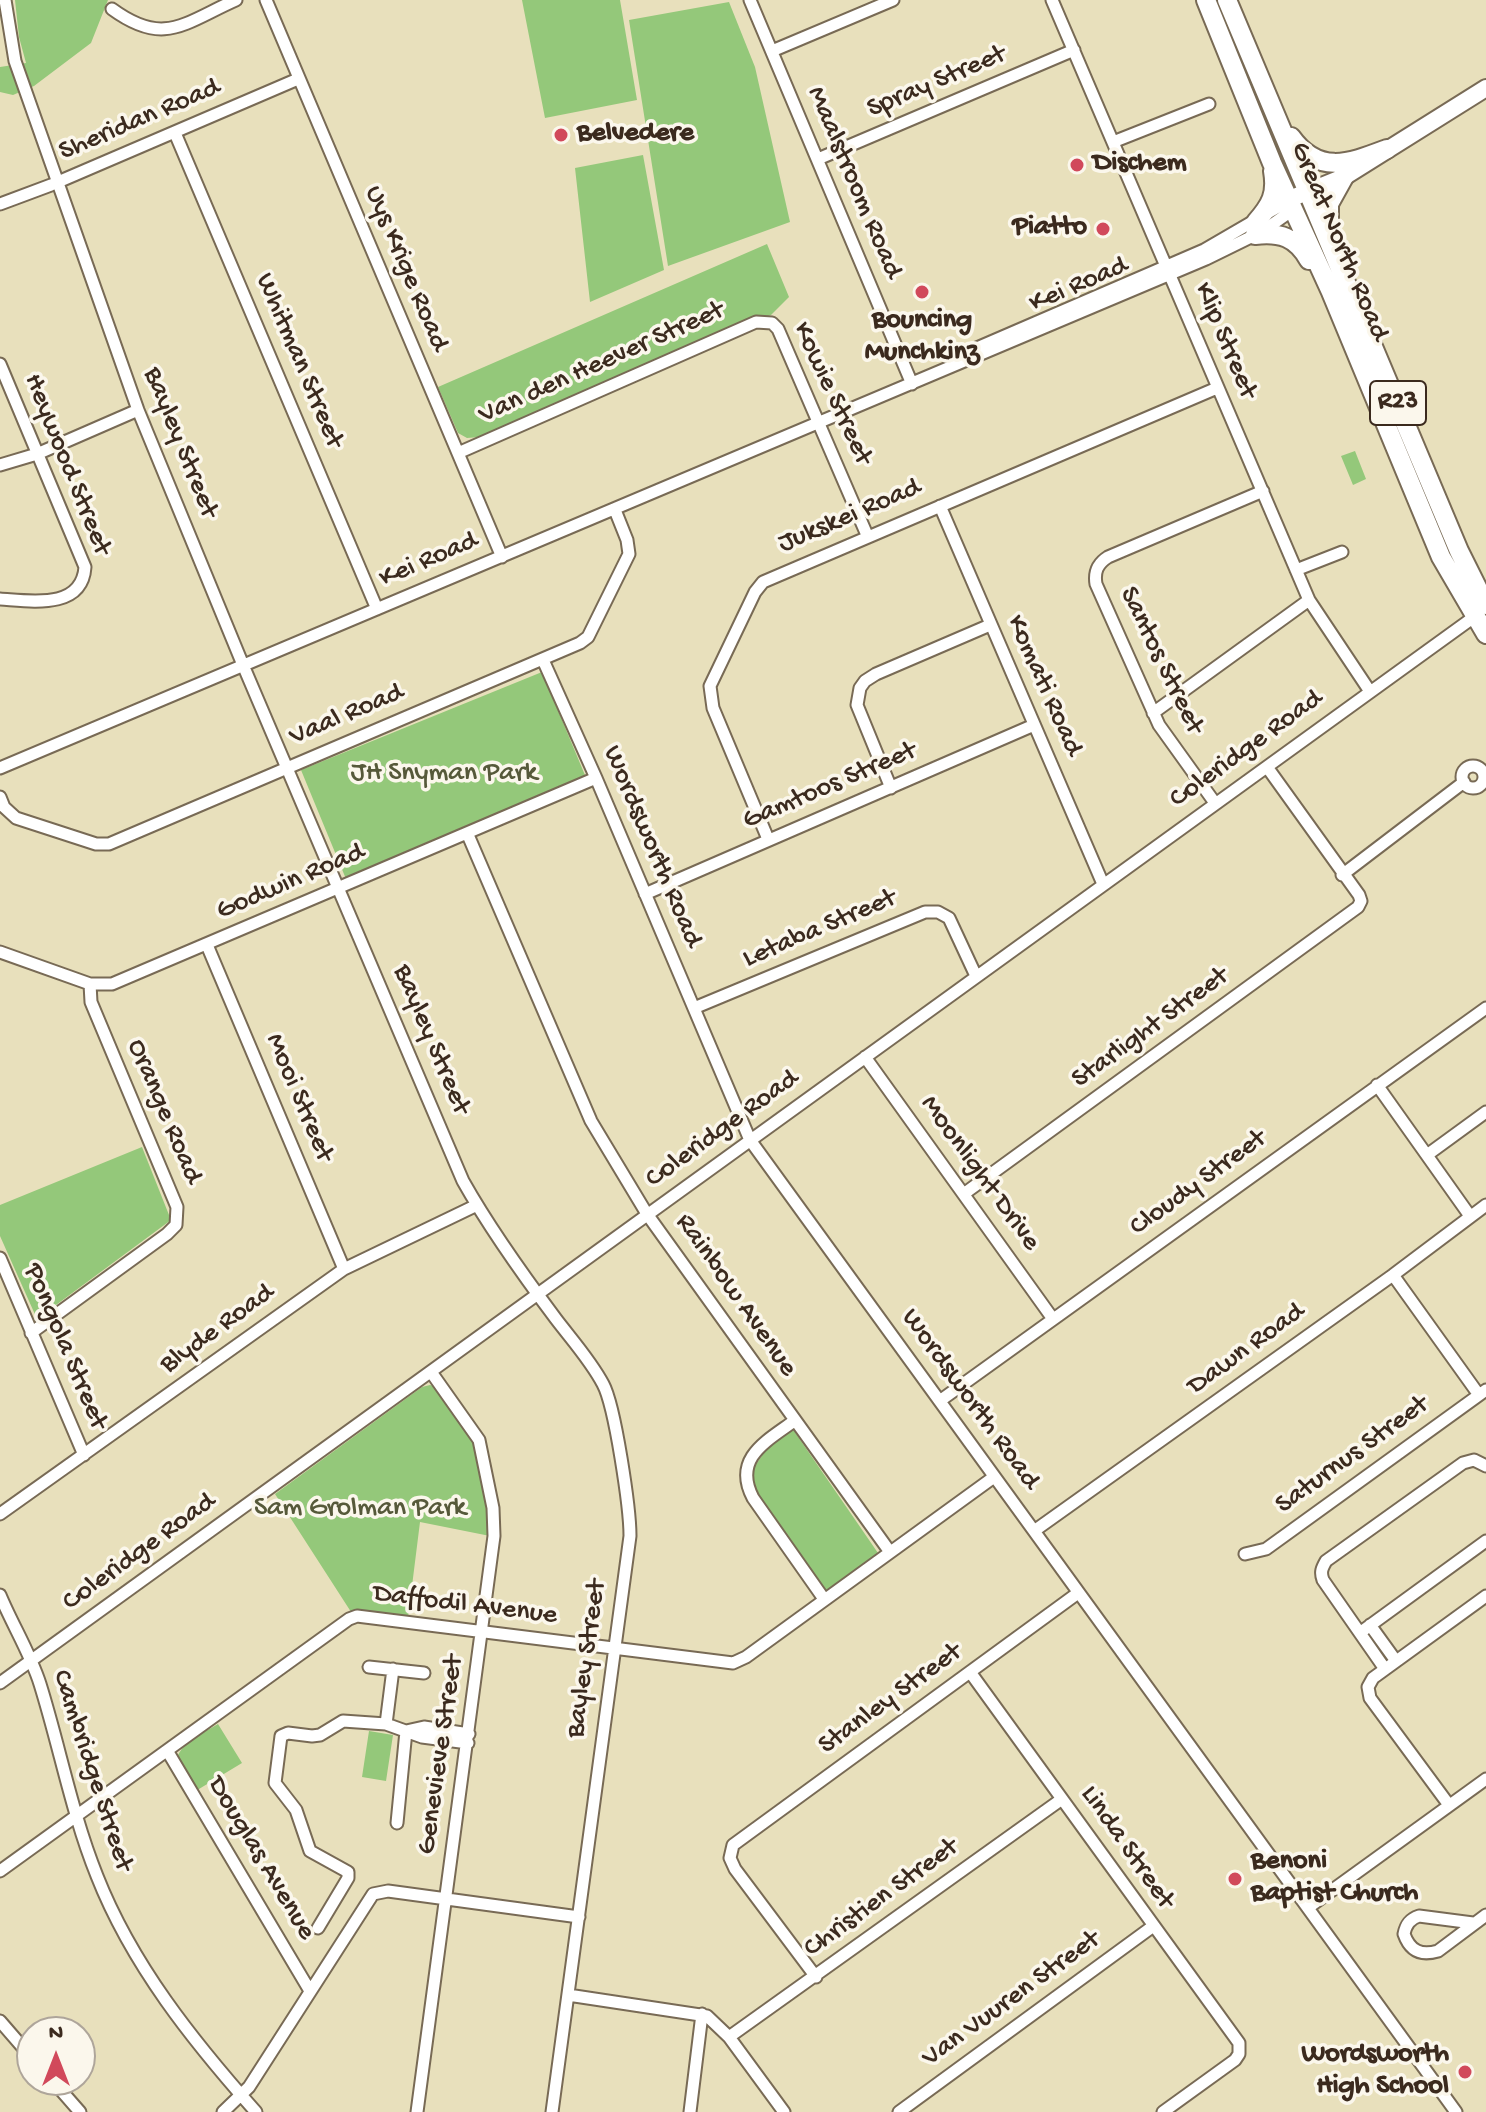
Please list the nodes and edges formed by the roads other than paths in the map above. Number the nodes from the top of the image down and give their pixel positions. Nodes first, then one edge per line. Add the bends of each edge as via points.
1 (5, 0) edge
2 (236, 0) edge
3 (266, 0) edge
4 (750, 0) edge
5 (893, 0) edge
6 (1052, 0) edge
7 (1206, 0) edge
8 (1227, 0) edge
9 (112, 9) dead end
10 (1074, 50) junction
11 (772, 51) junction
12 (298, 79) junction
13 (1486, 88) edge
14 (1209, 104) dead end
15 (1278, 119) junction
16 (175, 133) junction
17 (1113, 142) junction
18 (1387, 149) junction
19 (818, 159) junction
20 (1272, 163) junction
21 (1344, 177) junction
22 (56, 183) junction
23 (1301, 200) junction
24 (0, 204) edge
25 (1255, 229) junction
26 (1329, 240) junction
27 (1168, 270) junction
28 (1331, 292) junction
29 (766, 322) joint
30 (0, 364) edge
31 (910, 382) junction
32 (1217, 388) junction
33 (138, 410) junction
34 (820, 422) junction
35 (458, 453) junction
36 (37, 454) junction
37 (0, 465) edge
38 (1263, 491) junction
39 (940, 506) junction
40 (615, 510) junction
41 (867, 535) junction
42 (1342, 552) dead end
43 (502, 557) junction
44 (1296, 570) junction
45 (0, 599) edge
46 (1309, 600) junction
47 (377, 609) junction
48 (1480, 611) edge
49 (990, 625) junction
50 (1486, 634) edge
51 (543, 660) junction
52 (243, 665) junction
53 (1369, 690) junction
54 (1153, 713) junction
55 (1034, 725) junction
56 (287, 766) junction
57 (1267, 767) junction
58 (0, 768) edge
59 (596, 778) junction
60 (1464, 782) dead end
61 (891, 788) junction
62 (0, 797) edge
63 (1215, 803) junction
64 (468, 835) junction
65 (768, 839) junction
66 (1342, 875) junction
67 (1103, 884) junction
68 (339, 887) junction
69 (645, 894) junction
70 (207, 945) junction
71 (0, 952) edge
72 (976, 976) junction
73 (90, 984) junction
74 (694, 1008) junction
75 (1486, 1008) edge
76 (865, 1057) junction
77 (1377, 1085) junction
78 (1486, 1112) edge
79 (750, 1140) junction
80 (1427, 1155) junction
81 (965, 1193) junction
82 (477, 1205) junction
83 (1486, 1205) edge
84 (647, 1214) junction
85 (1470, 1216) junction
86 (0, 1258) edge
87 (344, 1269) junction
88 (1393, 1275) junction
89 (538, 1295) junction
90 (1053, 1319) junction
91 (31, 1333) junction
92 (431, 1372) junction
93 (1483, 1393) edge
94 (941, 1400) junction
95 (794, 1421) junction
96 (84, 1455) junction
97 (1486, 1466) edge
98 (994, 1477) junction
99 (0, 1514) edge
100 (1034, 1531) junction
101 (1486, 1541) edge
102 (890, 1552) junction
103 (1245, 1554) dead end
104 (1078, 1593) junction
105 (0, 1595) edge
106 (1486, 1596) edge
107 (824, 1599) junction
108 (1366, 1628) junction
109 (483, 1632) junction
110 (613, 1650) junction
111 (1396, 1661) junction
112 (30, 1662) junction
113 (369, 1667) dead end
114 (393, 1669) junction
115 (1385, 1669) junction
116 (970, 1672) junction
117 (424, 1673) dead end
118 (0, 1683) edge
119 (386, 1724) junction
120 (406, 1731) junction
121 (468, 1739) junction
122 (168, 1752) junction
123 (1486, 1779) edge
124 (1062, 1799) junction
125 (1449, 1805) junction
126 (76, 1817) junction
127 (397, 1823) dead end
128 (0, 1871) edge
129 (447, 1899) junction
130 (1309, 1907) junction
131 (1486, 1915) edge
132 (579, 1917) junction
133 (1473, 1923) junction
134 (1152, 1927) junction
135 (318, 1928) dead end
136 (816, 1977) junction
137 (310, 1991) junction
138 (568, 1995) junction
139 (702, 2014) junction
140 (0, 2021) edge
141 (729, 2037) junction
142 (16, 2040) edge
143 (241, 2095) junction
144 (66, 2096) edge
145 (80, 2112) edge
146 (223, 2112) edge
147 (256, 2112) edge
148 (417, 2112) edge
149 (552, 2112) edge
150 (690, 2112) edge
151 (784, 2112) edge
152 (899, 2112) edge
153 (1163, 2112) edge
154 (1456, 2112) edge

1 - 22 street, Bayley Street via 15,61
2 - 9 street via 161,31 128,21
3 - 12 street, Uys Krige Road
4 - 11 street, Maalstroom Road
5 - 11 street
6 - 10 street, Klip Street
7 - 20 main road, Great North Road / R23
8 - 15 main road, Great North Road / R23
10 - 17 street, Klip Street
10 - 19 street, Spray Street
11 - 19 street, Maalstroom Road
12 - 16 street, Sheridan Road
12 - 35 street, Uys Krige Road
13 - 18 street
14 - 17 street
15 - 18 main road via 1300,150 1321,161 1348,163
15 - 23 main road, Great North Road / R23
16 - 22 street, Sheridan Road
16 - 47 street, Whitman Street
17 - 27 street, Klip Street
18 - 21 street
19 - 31 street, Maalstroom Road
20 - 23 main road, Great North Road / R23
20 - 25 main road via 1275,192
21 - 23 street
21 - 26 main road via 1329,204
22 - 24 street, Sheridan Road
22 - 33 street, Bayley Street
23 - 25 street, Kei Road
23 - 26 main road, Great North Road / R23
23 - 28 main road, Great North Road / R23
25 - 27 street, Kei Road
25 - 28 main road via 1297,242
26 - 48 main road, Great North Road / R23
27 - 31 street, Kei Road via 1003,335
27 - 32 street, Klip Street
28 - 48 main road, Great North Road / R23 via 1441,557
29 - 34 street, Kowie Street via 778,329
29 - 35 street, Van den Heever Street
30 - 36 street, Heywood Street
31 - 34 street, Kei Road
32 - 38 street, Klip Street
32 - 39 street, Jukskei Road
33 - 36 street
33 - 52 street, Bayley Street
34 - 40 street, Kei Road
34 - 41 street, Kowie Street
35 - 43 street, Uys Krige Road
36 - 37 street
36 - 45 street, Heywood Street via 83,560 84,576 71,595 45,601
38 - 44 street, Klip Street
38 - 54 street, Santos Street via 1108,557 1097,567 1096,584
39 - 41 street, Jukskei Road
39 - 49 street, Komati Road
40 - 43 street, Kei Road
40 - 51 street, Vaal Road via 627,540 627,560 588,637
41 - 65 street, Jukskei Road via 763,582 710,686 713,708
42 - 44 street
43 - 47 street, Kei Road
44 - 46 street, Klip Street
46 - 53 street, Klip Street
46 - 54 street
47 - 52 street, Kei Road
48 - 50 main road, Great North Road / R23
48 - 53 street, Coleridge Road
49 - 55 street, Komati Road
49 - 61 street via 876,674 860,688 857,705
51 - 56 street, Vaal Road
51 - 59 street, Wordsworth Road
52 - 56 street, Bayley Street
52 - 58 street, Kei Road
53 - 57 street, Coleridge Road
54 - 63 street, Santos Street
55 - 61 street, Gamtoos Street
55 - 67 street, Komati Road
56 - 62 street, Vaal Road via 105,844 16,818
56 - 68 street, Bayley Street
57 - 63 street, Coleridge Road
57 - 66 street
59 - 64 street, Godwin Road
59 - 69 street, Wordsworth Road
60 - 66 street
61 - 65 street, Gamtoos Street
63 - 67 street, Coleridge Road
64 - 68 street, Godwin Road
64 - 84 street, Rainbow Avenue via 583,1106
65 - 69 street, Gamtoos Street
66 - 81 street, Starlight Street via 1361,901 1349,916
67 - 72 street, Coleridge Road
68 - 70 street, Godwin Road
68 - 82 street, Bayley Street
69 - 74 street, Wordsworth Road
70 - 73 street, Godwin Road via 112,984
70 - 87 street, Mooi Street
71 - 73 street, Godwin Road
72 - 74 street, Letaba Street via 949,918 925,912
72 - 76 street, Coleridge Road
73 - 91 street, Orange Road via 91,1002 177,1207 177,1220 167,1234
74 - 79 street, Wordsworth Road
75 - 77 street, Cloudy Street
76 - 79 street, Coleridge Road
76 - 81 street, Moonlight Drive
77 - 80 street
77 - 90 street, Cloudy Street
78 - 80 street
79 - 84 street, Coleridge Road
79 - 94 street, Wordsworth Road
80 - 85 street
81 - 90 street, Moonlight Drive
82 - 87 street, Blyde Road
82 - 89 street, Bayley Street
83 - 85 street, Dawn Road
84 - 89 street, Coleridge Road
84 - 95 street, Rainbow Avenue
85 - 88 street, Dawn Road
86 - 91 street, Pongola Street
87 - 96 street, Blyde Road
88 - 93 street
88 - 100 street, Dawn Road
89 - 92 street, Coleridge Road
89 - 110 street, Bayley Street via 607,1393 630,1523
90 - 94 street, Cloudy Street
91 - 96 street, Pongola Street
92 - 109 street, Genevieve Street via 479,1440 483,1456 494,1536
92 - 112 street, Coleridge Road
93 - 103 street, Saturnus Street via 1266,1549
94 - 98 street, Wordsworth Road
95 - 102 street, Rainbow Avenue
95 - 107 street via 754,1452 747,1482
96 - 99 street, Blyde Road
97 - 108 street via 1472,1459 1463,1463 1326,1561 1323,1580
98 - 100 street, Wordsworth Road
98 - 102 street, Daffodil Avenue
100 - 104 street, Wordsworth Road
101 - 108 street
102 - 107 street, Daffodil Avenue
104 - 116 street, Stanley Street
104 - 130 street, Wordsworth Road
105 - 112 street, Cambridge Street
106 - 111 street
107 - 110 street, Daffodil Avenue via 733,1663
108 - 111 street
108 - 115 street
109 - 110 street, Daffodil Avenue
109 - 121 street, Genevieve Street
109 - 122 street, Daffodil Avenue via 367,1616 349,1619
110 - 132 street, Bayley Street
111 - 115 street
112 - 118 street, Coleridge Road
112 - 126 street, Cambridge Street
113 - 114 street
114 - 117 street
114 - 119 street
115 - 125 street via 1369,1683 1370,1698
116 - 124 street, Linda Street
116 - 136 street, Stanley Street via 733,1845 730,1858 735,1869
119 - 120 street
119 - 135 street via 343,1721 320,1735 285,1733 278,1741 275,1783 296,1810 308,1848 348,1872
120 - 121 street
120 - 127 street
121 - 129 street, Genevieve Street
122 - 126 street, Daffodil Avenue
122 - 137 street, Douglas Avenue
123 - 125 street
124 - 134 street, Linda Street
124 - 136 street, Christien Street
125 - 130 street
126 - 128 street, Daffodil Avenue
126 - 143 street, Cambridge Street via 121,1929 195,2042
129 - 132 street
129 - 137 street via 382,1891 371,1896
129 - 148 street, Genevieve Street
130 - 154 street, Wordsworth Road
131 - 133 street
132 - 138 street, Bayley Street
133 - 133 street via 1428,1954 1419,1954 1404,1934 1405,1926 1419,1916
134 - 152 street, Van Vuuren Street
134 - 153 street, Linda Street via 1236,2038 1239,2052
136 - 141 street, Christien Street
137 - 143 street
138 - 139 street
138 - 149 street, Bayley Street
139 - 141 street
139 - 150 street
140 - 142 street
141 - 151 street
143 - 146 street
143 - 147 street, Cambridge Street
144 - 145 street

